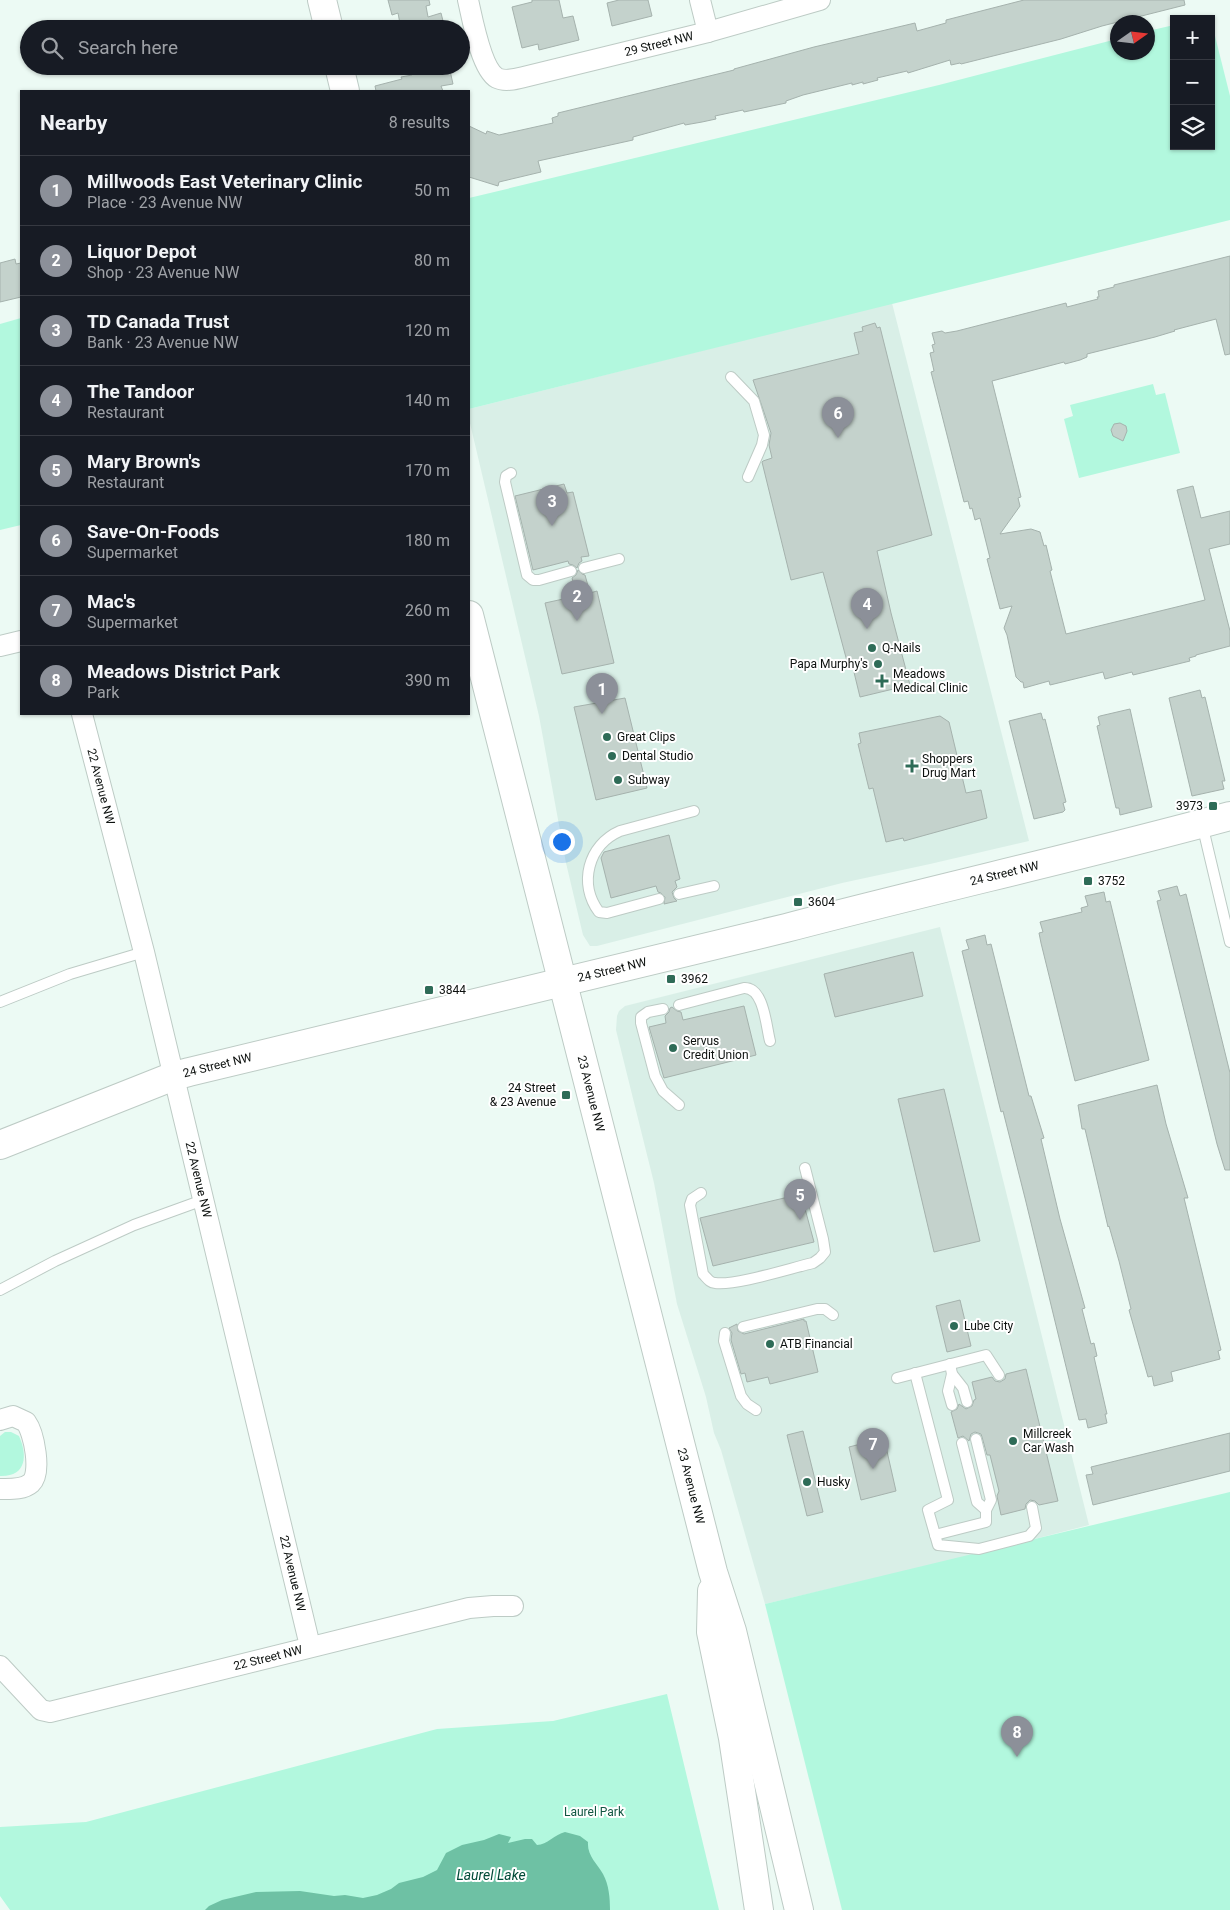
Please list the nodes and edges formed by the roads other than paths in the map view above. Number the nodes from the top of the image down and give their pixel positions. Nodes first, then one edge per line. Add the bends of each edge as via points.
1 (310, 0) edge
2 (322, 0) edge
3 (468, 0) edge
4 (700, 0) edge
5 (820, 0) edge
6 (314, 20) edge
7 (327, 20) edge
8 (708, 32) junction
9 (325, 75) edge
10 (341, 75) edge
11 (328, 90) edge
12 (345, 90) edge
13 (731, 378) dead end
14 (511, 473) dead end
15 (748, 477) dead end
16 (619, 559) dead end
17 (584, 568) dead end
18 (571, 572) dead end
19 (470, 619) edge
20 (20, 641) edge
21 (0, 646) edge
22 (82, 715) edge
23 (694, 811) dead end
24 (1230, 816) edge
25 (1202, 824) junction
26 (714, 886) dead end
27 (679, 894) dead end
28 (659, 899) dead end
29 (1230, 942) edge
30 (144, 952) junction
31 (562, 981) junction
32 (0, 1002) edge
33 (679, 1005) dead end
34 (663, 1009) dead end
35 (770, 1041) dead end
36 (174, 1076) junction
37 (679, 1105) dead end
38 (0, 1145) edge
39 (805, 1168) dead end
40 (701, 1193) dead end
41 (203, 1200) junction
42 (0, 1290) edge
43 (833, 1315) dead end
44 (743, 1327) dead end
45 (724, 1333) dead end
46 (951, 1369) junction
47 (915, 1373) junction
48 (999, 1375) dead end
49 (897, 1378) dead end
50 (967, 1402) dead end
51 (952, 1405) dead end
52 (756, 1410) dead end
53 (0, 1420) edge
54 (976, 1439) dead end
55 (962, 1443) dead end
56 (0, 1489) edge
57 (1032, 1507) dead end
58 (986, 1510) junction
59 (935, 1535) junction
60 (713, 1572) junction
61 (513, 1606) dead end
62 (310, 1646) junction
63 (0, 1666) edge
64 (759, 1910) edge
65 (799, 1910) edge

1 - 6 main road
2 - 7 main road
3 - 8 street, 29 Street NW via 482,56 496,78 506,80
4 - 8 street
5 - 8 street, 29 Street NW
9 - 11 main road
10 - 12 main road
13 - 15 lane via 754,401 764,435
14 - 18 lane via 504,482 528,575 539,580
16 - 17 lane
19 - 31 main road, 23 Avenue NW
20 - 21 street
22 - 30 street, 22 Avenue NW
23 - 28 lane via 609,836 601,843 590,863 588,877 599,912 607,913
24 - 25 main road, 24 Street NW
25 - 29 lane
25 - 31 main road, 24 Street NW
26 - 27 lane
30 - 32 lane via 70,974
30 - 36 street, 22 Avenue NW
31 - 36 main road, 24 Street NW
31 - 60 main road, 23 Avenue NW
33 - 35 lane via 751,987 762,1005
34 - 37 lane via 641,1017 655,1076 663,1090
36 - 38 main road, 24 Street NW
36 - 41 street, 22 Avenue NW
39 - 40 lane via 825,1252 813,1263 730,1283 714,1284 703,1274 690,1204
41 - 42 lane via 134,1225
41 - 62 street, 22 Avenue NW
43 - 44 lane via 825,1309 817,1309
45 - 52 lane via 741,1396
46 - 47 lane
46 - 48 lane via 986,1355
46 - 50 lane via 963,1388
46 - 51 lane via 948,1391
47 - 49 lane
47 - 59 lane via 948,1500 928,1510
53 - 56 street via 13,1416 26,1422 32,1434 36,1470 35,1478 27,1486
54 - 58 lane via 991,1500
55 - 58 lane via 978,1502
57 - 59 lane via 1036,1528 1029,1536 979,1549 938,1545
58 - 59 lane via 986,1522
60 - 64 main road, 23 Avenue NW via 711,1632 733,1738
60 - 65 main road, 23 Avenue NW via 732,1631
61 - 62 street, 22 Street NW via 469,1608
62 - 63 street, 22 Street NW via 50,1712 41,1710

